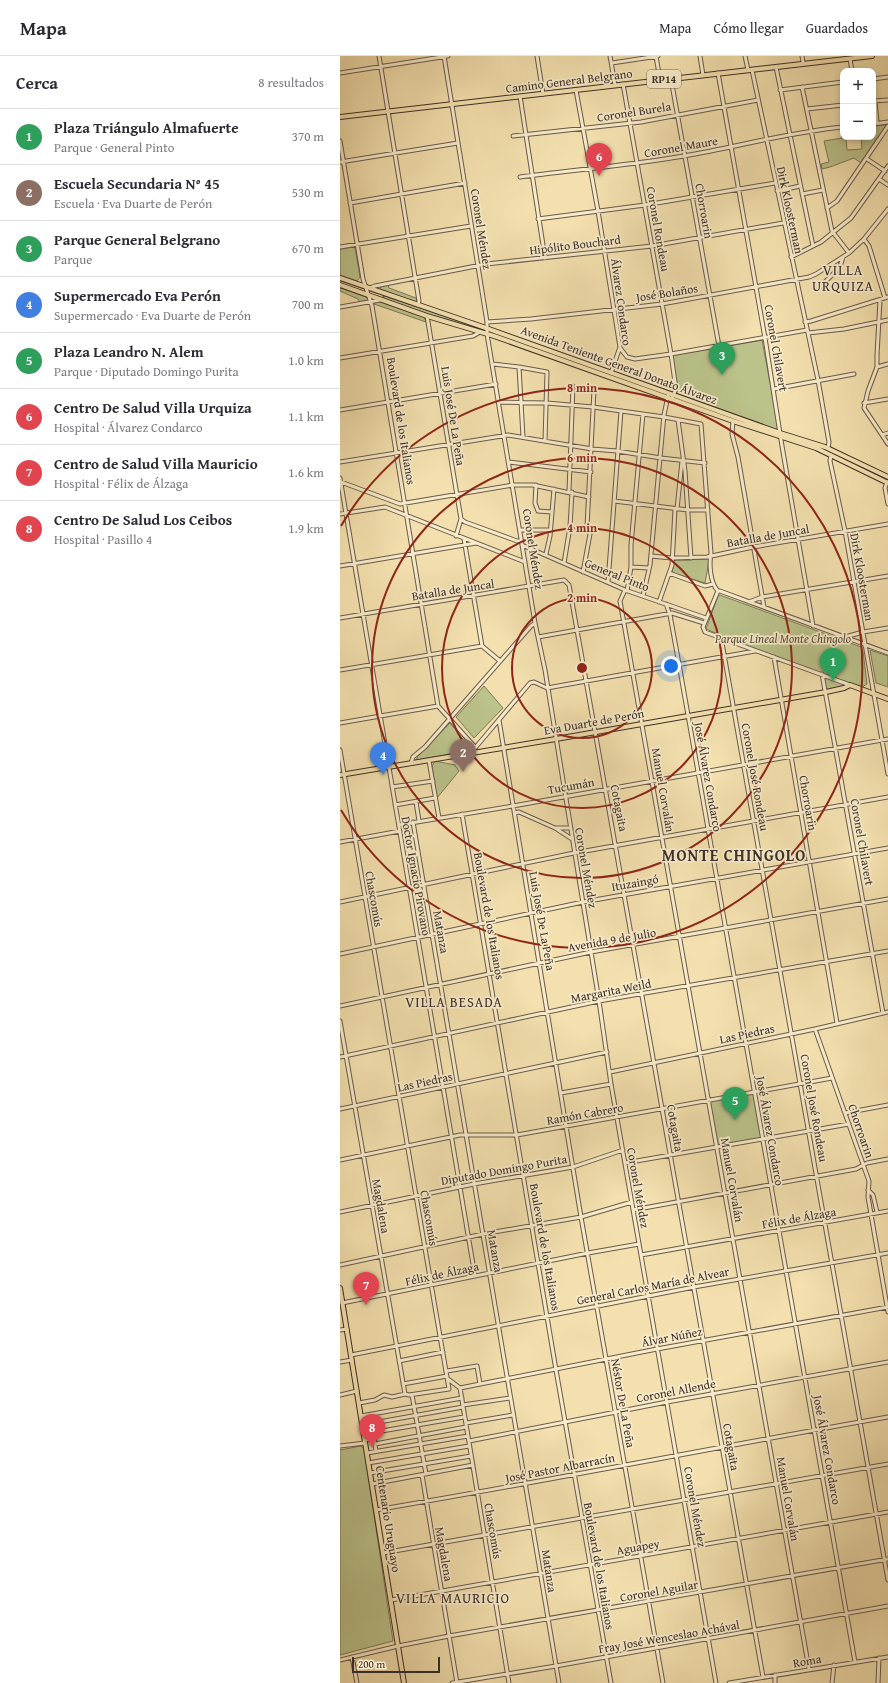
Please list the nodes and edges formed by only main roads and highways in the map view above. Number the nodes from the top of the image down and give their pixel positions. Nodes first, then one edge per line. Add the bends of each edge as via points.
1 (872, 56) edge
2 (839, 58) edge
3 (340, 117) edge
4 (340, 278) edge
5 (340, 285) edge
6 (670, 397) junction
7 (780, 435) junction
8 (888, 477) edge
9 (888, 482) edge
10 (888, 699) edge
11 (342, 775) edge
12 (340, 1288) edge
13 (404, 1683) edge

1 - 2 main road, Camino General Belgrano / RP14
2 - 3 main road, Camino General Belgrano / RP14
4 - 6 main road, Avenida Teniente General Donato Álvarez via 611,373
5 - 6 main road, Avenida Teniente General Donato Álvarez
6 - 7 main road, Avenida Teniente General Donato Álvarez
6 - 7 main road, Avenida Teniente General Donato Álvarez via 733,421
7 - 8 main road, Avenida Teniente General Donato Álvarez via 828,448
7 - 9 main road, Avenida Teniente General Donato Álvarez via 816,448
10 - 11 main road, Eva Duarte de Perón via 850,685 826,692 556,740
12 - 13 main road, Centenario Uruguayo

